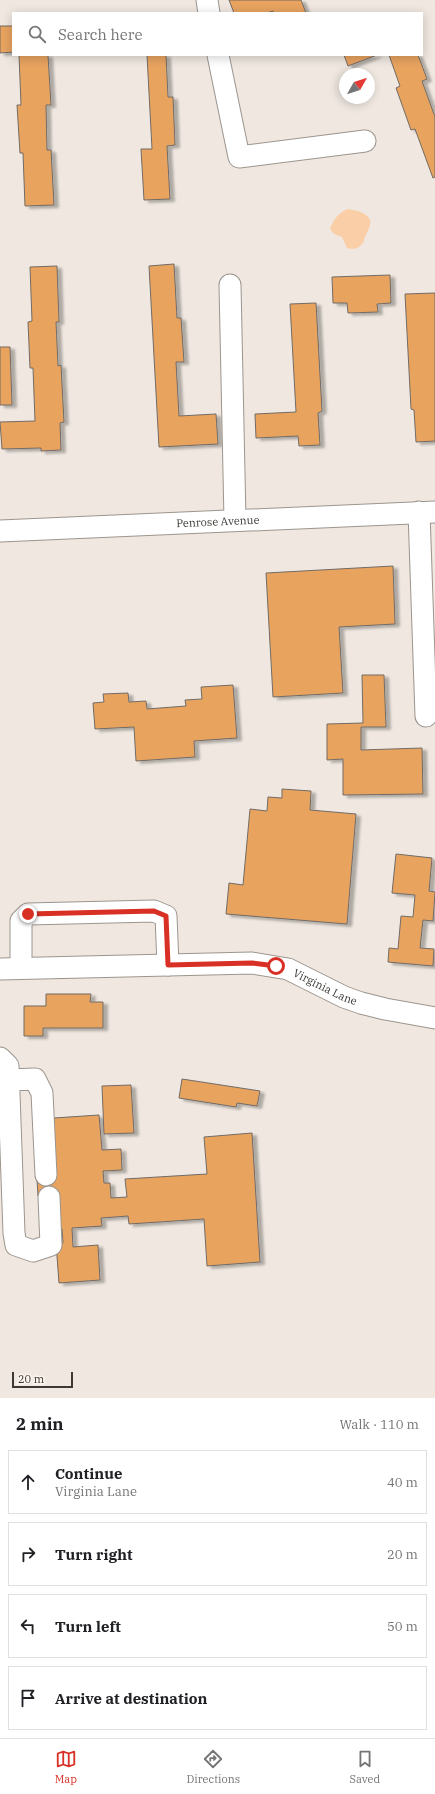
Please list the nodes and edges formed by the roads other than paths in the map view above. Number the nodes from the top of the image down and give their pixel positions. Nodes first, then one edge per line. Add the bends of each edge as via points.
1 (207, 0) edge
2 (209, 12) edge
3 (218, 56) edge
4 (365, 141) dead end
5 (230, 285) dead end
6 (427, 512) edge
7 (235, 520) junction
8 (0, 531) edge
9 (426, 716) dead end
10 (168, 965) junction
11 (21, 968) junction
12 (0, 969) edge
13 (435, 1018) edge
14 (0, 1058) edge
15 (8, 1080) junction
16 (46, 1175) dead end
17 (49, 1197) dead end

1 - 2 street
3 - 4 street via 239,157
5 - 7 street
6 - 7 street, Penrose Avenue
6 - 9 street
7 - 8 street, Penrose Avenue
10 - 11 street, Virginia Lane
10 - 11 street via 166,916 154,911 28,914 21,921
10 - 13 street, Virginia Lane via 252,963 276,966 288,969 361,1003
11 - 12 street, Virginia Lane
14 - 15 street via 8,1066
15 - 16 street via 35,1079 42,1093
15 - 17 street via 16,1245 33,1251 51,1245

